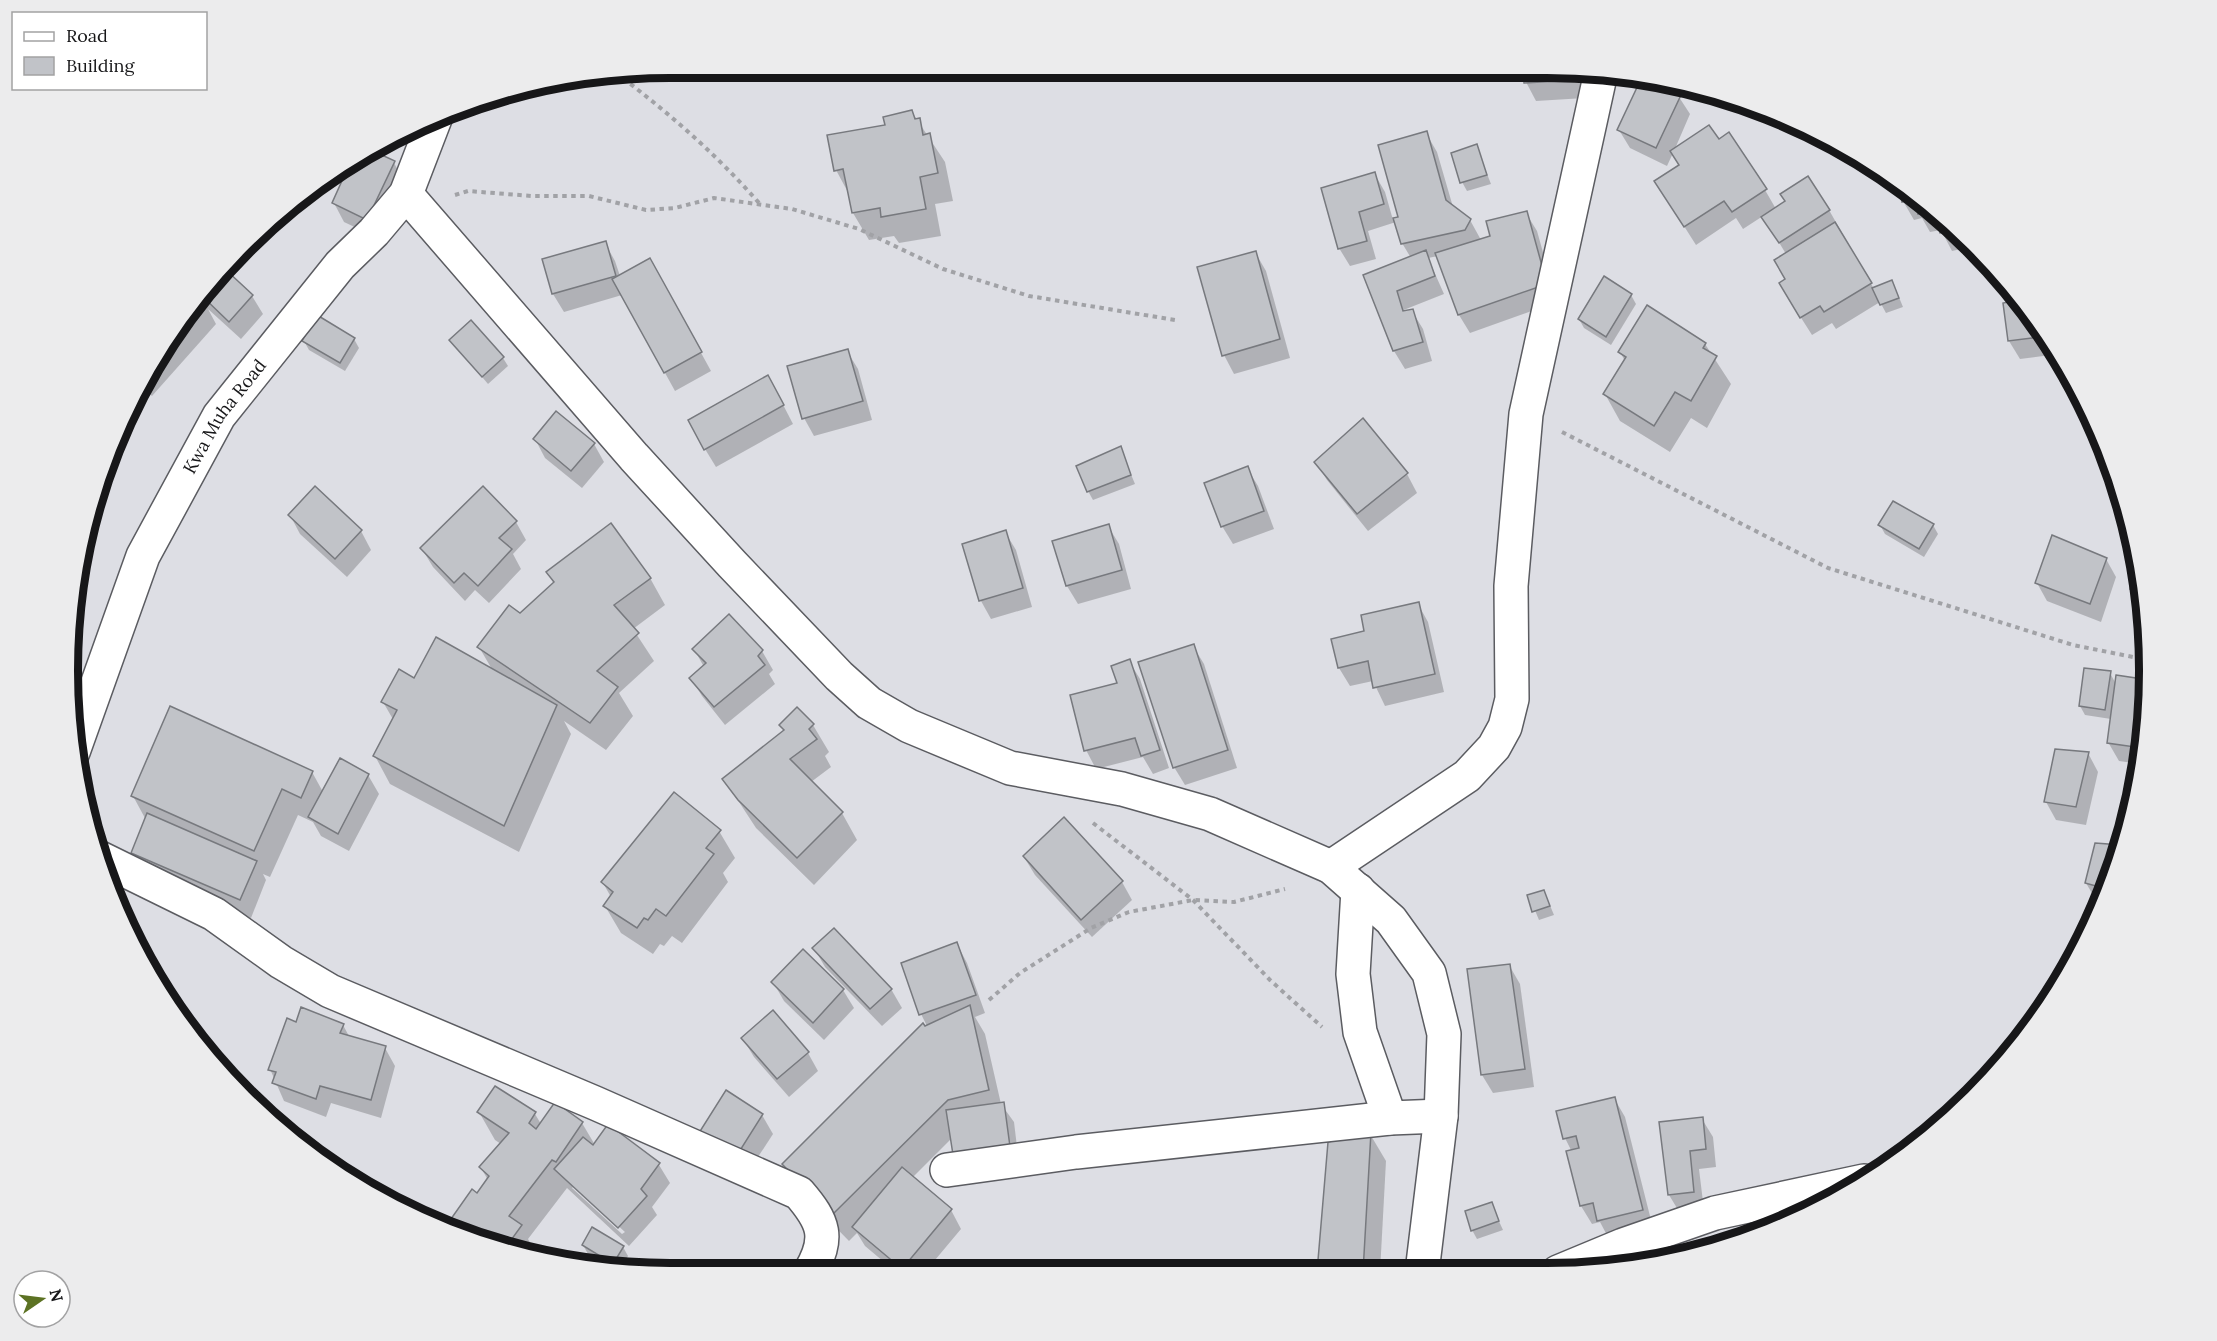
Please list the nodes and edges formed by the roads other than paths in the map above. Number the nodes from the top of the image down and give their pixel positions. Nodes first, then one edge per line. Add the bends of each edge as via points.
1 (1600, 81) edge
2 (433, 128) edge
3 (412, 200) junction
4 (81, 729) edge
5 (109, 862) edge
6 (1331, 867) junction
7 (1358, 890) junction
8 (1441, 1116) junction
9 (1390, 1118) junction
10 (947, 1170) dead end
11 (1838, 1187) edge
12 (1582, 1262) edge
13 (815, 1263) edge
14 (1423, 1263) edge

1 - 6 street via 1526,414 1511,586 1512,699 1505,727 1494,747 1467,776
2 - 3 street, Kwa Muha Road
3 - 4 street, Kwa Muha Road via 340,265 219,416 143,556
3 - 6 street via 709,539 869,703 909,726 1010,768 1122,789 1210,814
5 - 13 street via 214,914 280,962 330,991 799,1193 818,1214 823,1233 821,1253
6 - 7 street
7 - 8 street via 1391,920 1429,973 1444,1034
7 - 9 street via 1353,974 1360,1032
8 - 9 street
8 - 14 street
9 - 10 street
11 - 12 street via 1715,1213

